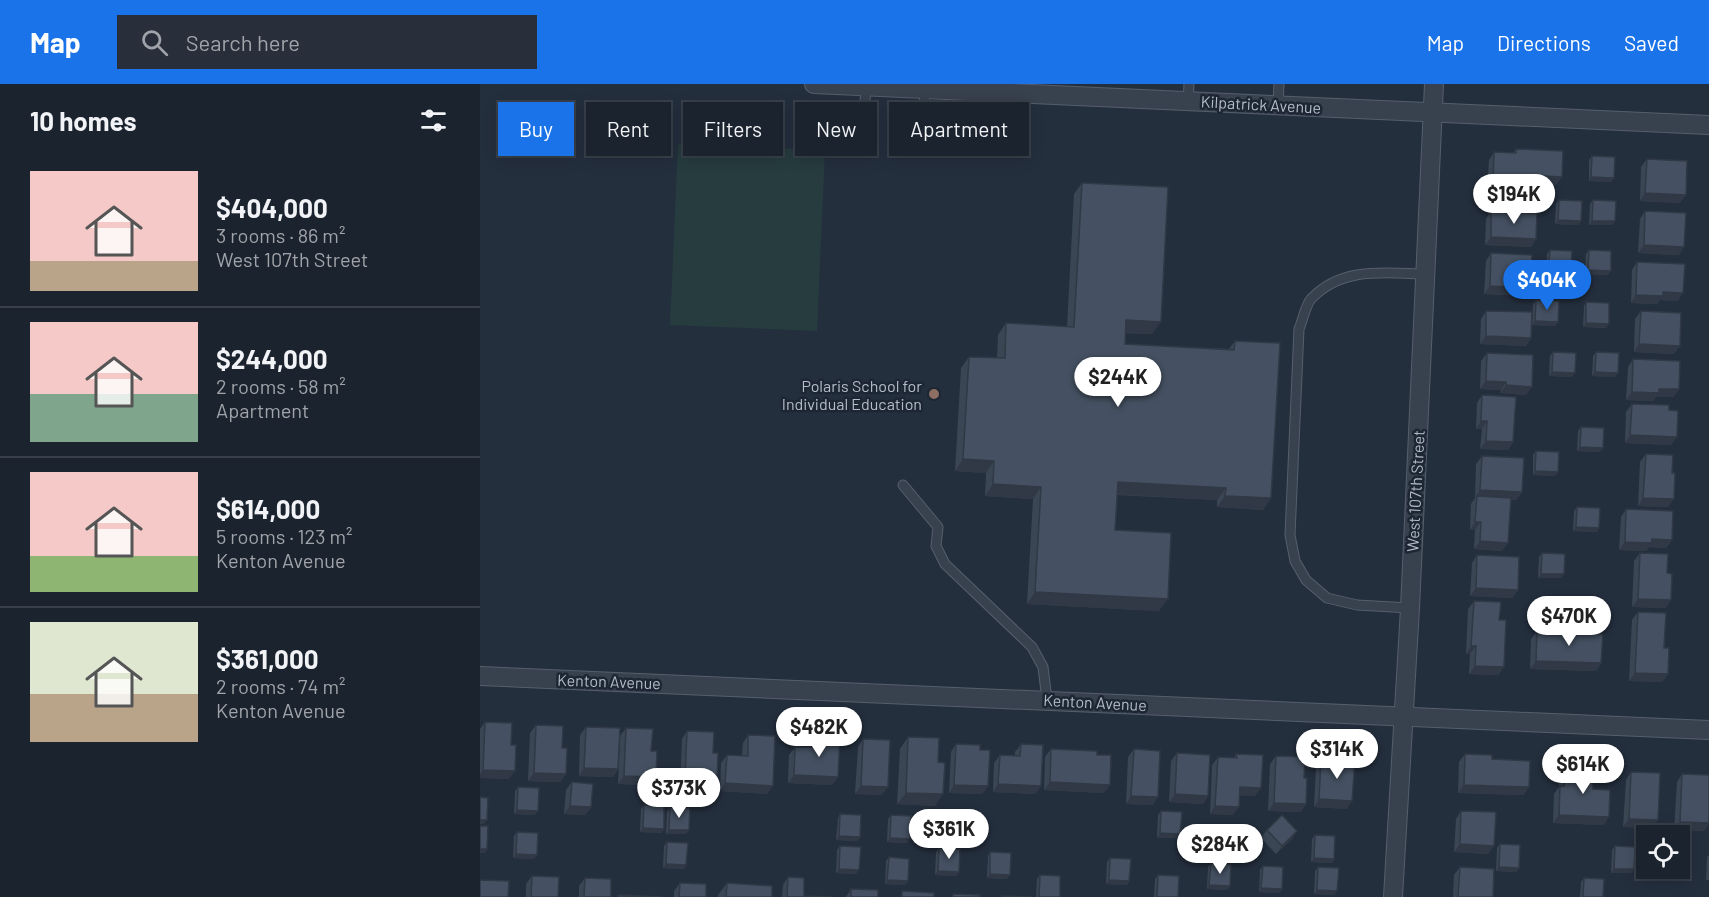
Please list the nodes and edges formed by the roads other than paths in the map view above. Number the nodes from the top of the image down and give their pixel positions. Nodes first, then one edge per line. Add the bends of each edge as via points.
1 (814, 84) edge
2 (822, 84) edge
3 (1279, 84) edge
4 (1434, 84) edge
5 (866, 86) junction
6 (925, 89) junction
7 (1188, 93) edge
8 (865, 102) edge
9 (924, 102) edge
10 (1278, 105) junction
11 (1433, 112) junction
12 (1709, 125) edge
13 (1425, 274) junction
14 (903, 485) dead end
15 (1410, 608) junction
16 (480, 676) edge
17 (1047, 700) junction
18 (1404, 718) junction
19 (1709, 730) edge
20 (1393, 897) edge

1 - 2 street, Kilpatrick Avenue
2 - 5 street, Kilpatrick Avenue
3 - 10 lane
4 - 11 street, West 107th Street
5 - 6 street, Kilpatrick Avenue
5 - 8 lane
6 - 7 street, Kilpatrick Avenue
6 - 9 lane
7 - 10 street, Kilpatrick Avenue
10 - 11 street, Kilpatrick Avenue
11 - 12 street, Kilpatrick Avenue
11 - 13 street, West 107th Street
13 - 15 street, West 107th Street
13 - 15 lane via 1369,273 1336,281 1310,300 1299,329 1290,535 1295,561 1306,580 1327,598 1357,605
14 - 17 lane via 938,527 936,546 945,564 1032,647 1043,668
15 - 18 street, West 107th Street
16 - 17 street, Kenton Avenue
17 - 18 street, Kenton Avenue
18 - 19 street, Kenton Avenue
18 - 20 street, West 107th Street

